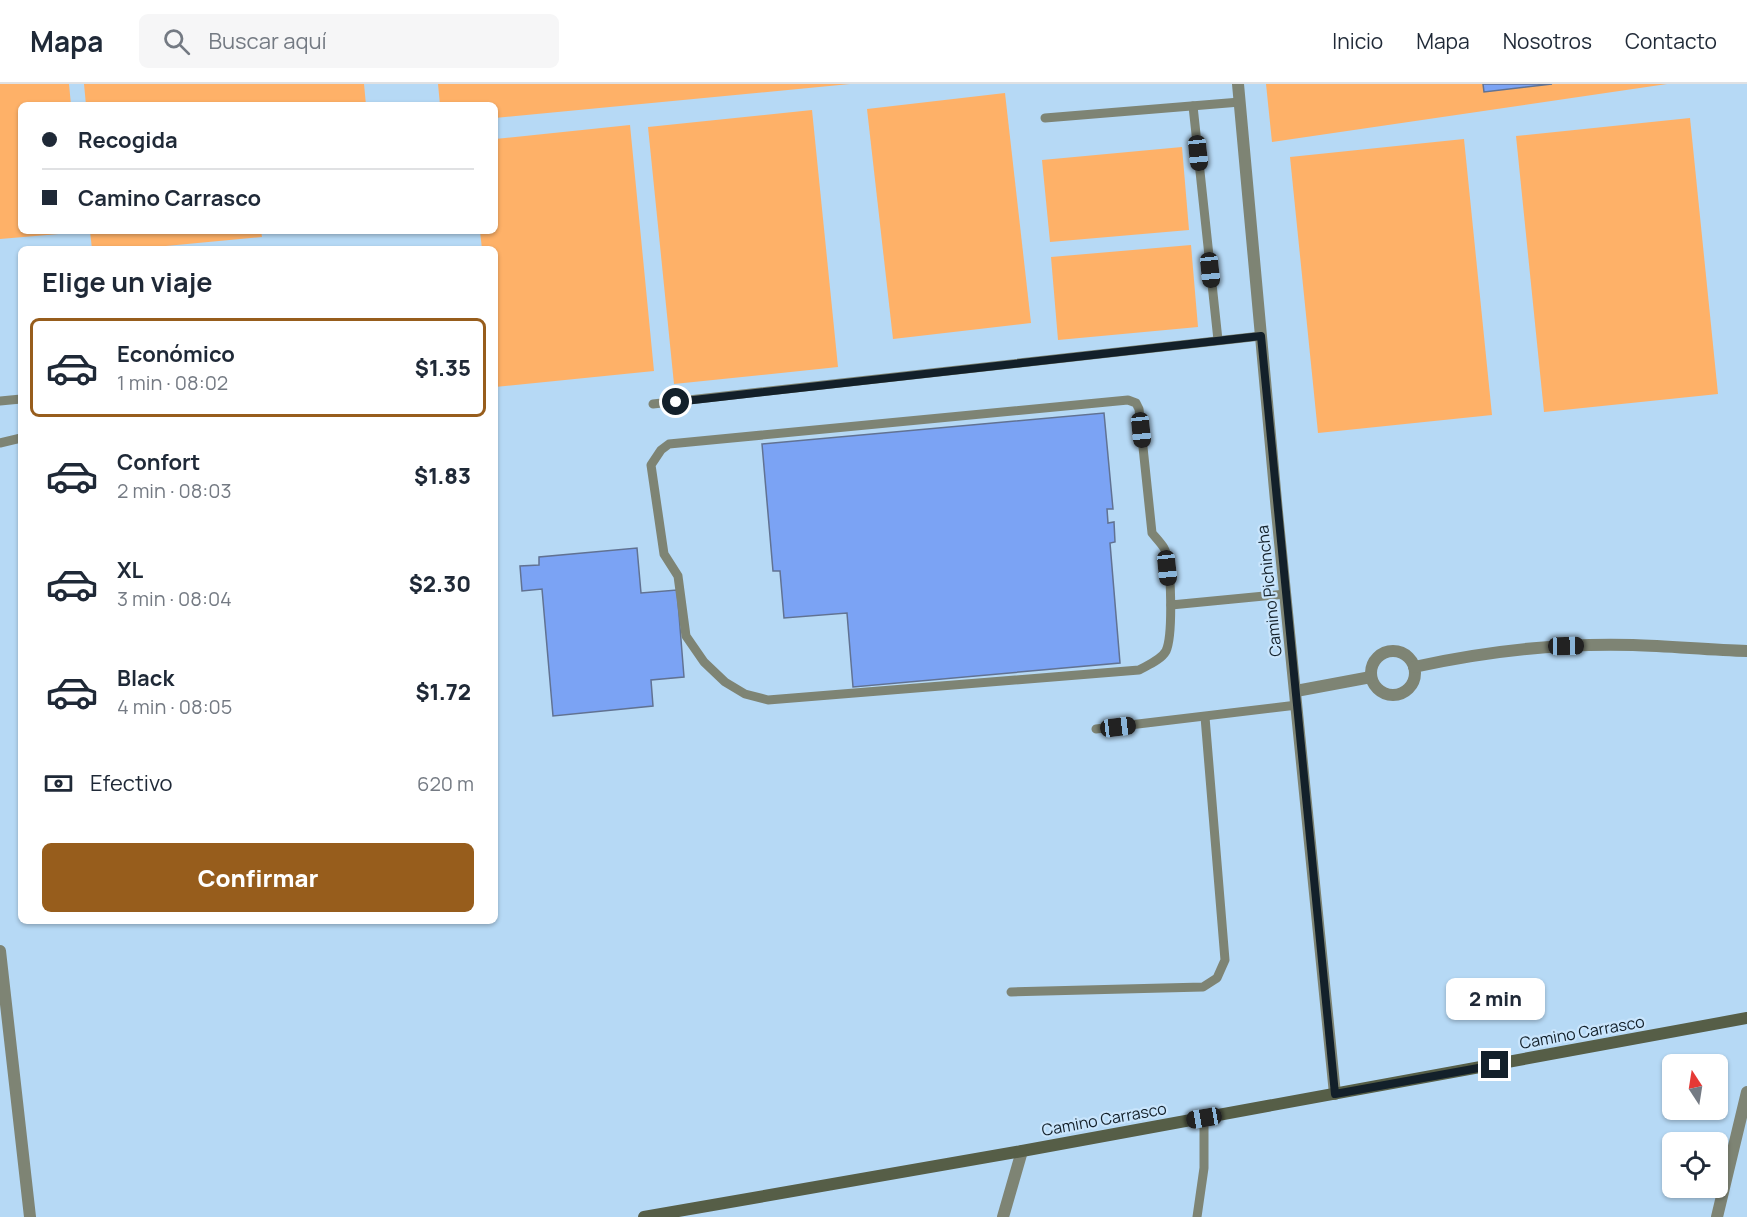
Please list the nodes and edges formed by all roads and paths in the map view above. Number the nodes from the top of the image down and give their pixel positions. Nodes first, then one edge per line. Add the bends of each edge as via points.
1 (1238, 84) edge
2 (1240, 102) junction
3 (1193, 106) junction
4 (1045, 118) dead end
5 (1261, 336) junction
6 (1218, 340) junction
7 (18, 399) edge
8 (0, 401) edge
9 (653, 404) dead end
10 (18, 439) edge
11 (0, 443) edge
12 (1286, 594) junction
13 (1171, 605) junction
14 (1747, 651) edge
15 (1414, 667) junction
16 (1371, 677) junction
17 (1296, 691) junction
18 (1297, 705) junction
19 (1205, 717) junction
20 (1096, 729) dead end
21 (0, 951) edge
22 (1011, 992) dead end
23 (1747, 1018) edge
24 (1747, 1092) edge
25 (1335, 1094) junction
26 (1204, 1118) junction
27 (1022, 1151) junction
28 (30, 1217) edge
29 (644, 1217) edge
30 (1003, 1217) edge
31 (1197, 1217) edge
32 (1717, 1217) edge

1 - 2 street, Camino Pichincha
2 - 3 lane
2 - 5 street, Camino Pichincha
3 - 4 lane
3 - 6 lane
5 - 6 lane
5 - 12 street, Camino Pichincha
6 - 9 lane
7 - 8 lane
10 - 11 lane
12 - 13 lane
12 - 17 street, Camino Pichincha
13 - 13 lane via 1165,549 1152,533 1136,402 682,441 661,450 651,465 664,554 678,576 686,636 724,682 745,694 768,700 790,699 1139,669 1166,652
14 - 15 street via 1566,646 1505,650
15 - 16 street via 1407,656 1394,651 1381,654 1372,664
15 - 16 street via 1413,681 1404,692 1390,695 1377,689
16 - 17 street
17 - 18 street, Camino Pichincha
18 - 19 lane
18 - 25 street, Camino Pichincha
19 - 20 lane
19 - 22 lane via 1225,960 1217,978 1203,987
21 - 28 street
23 - 25 main road, Camino Carrasco
24 - 32 street
25 - 26 main road, Camino Carrasco
26 - 27 main road, Camino Carrasco
26 - 31 lane via 1204,1168
27 - 29 main road, Camino Carrasco
27 - 30 street

